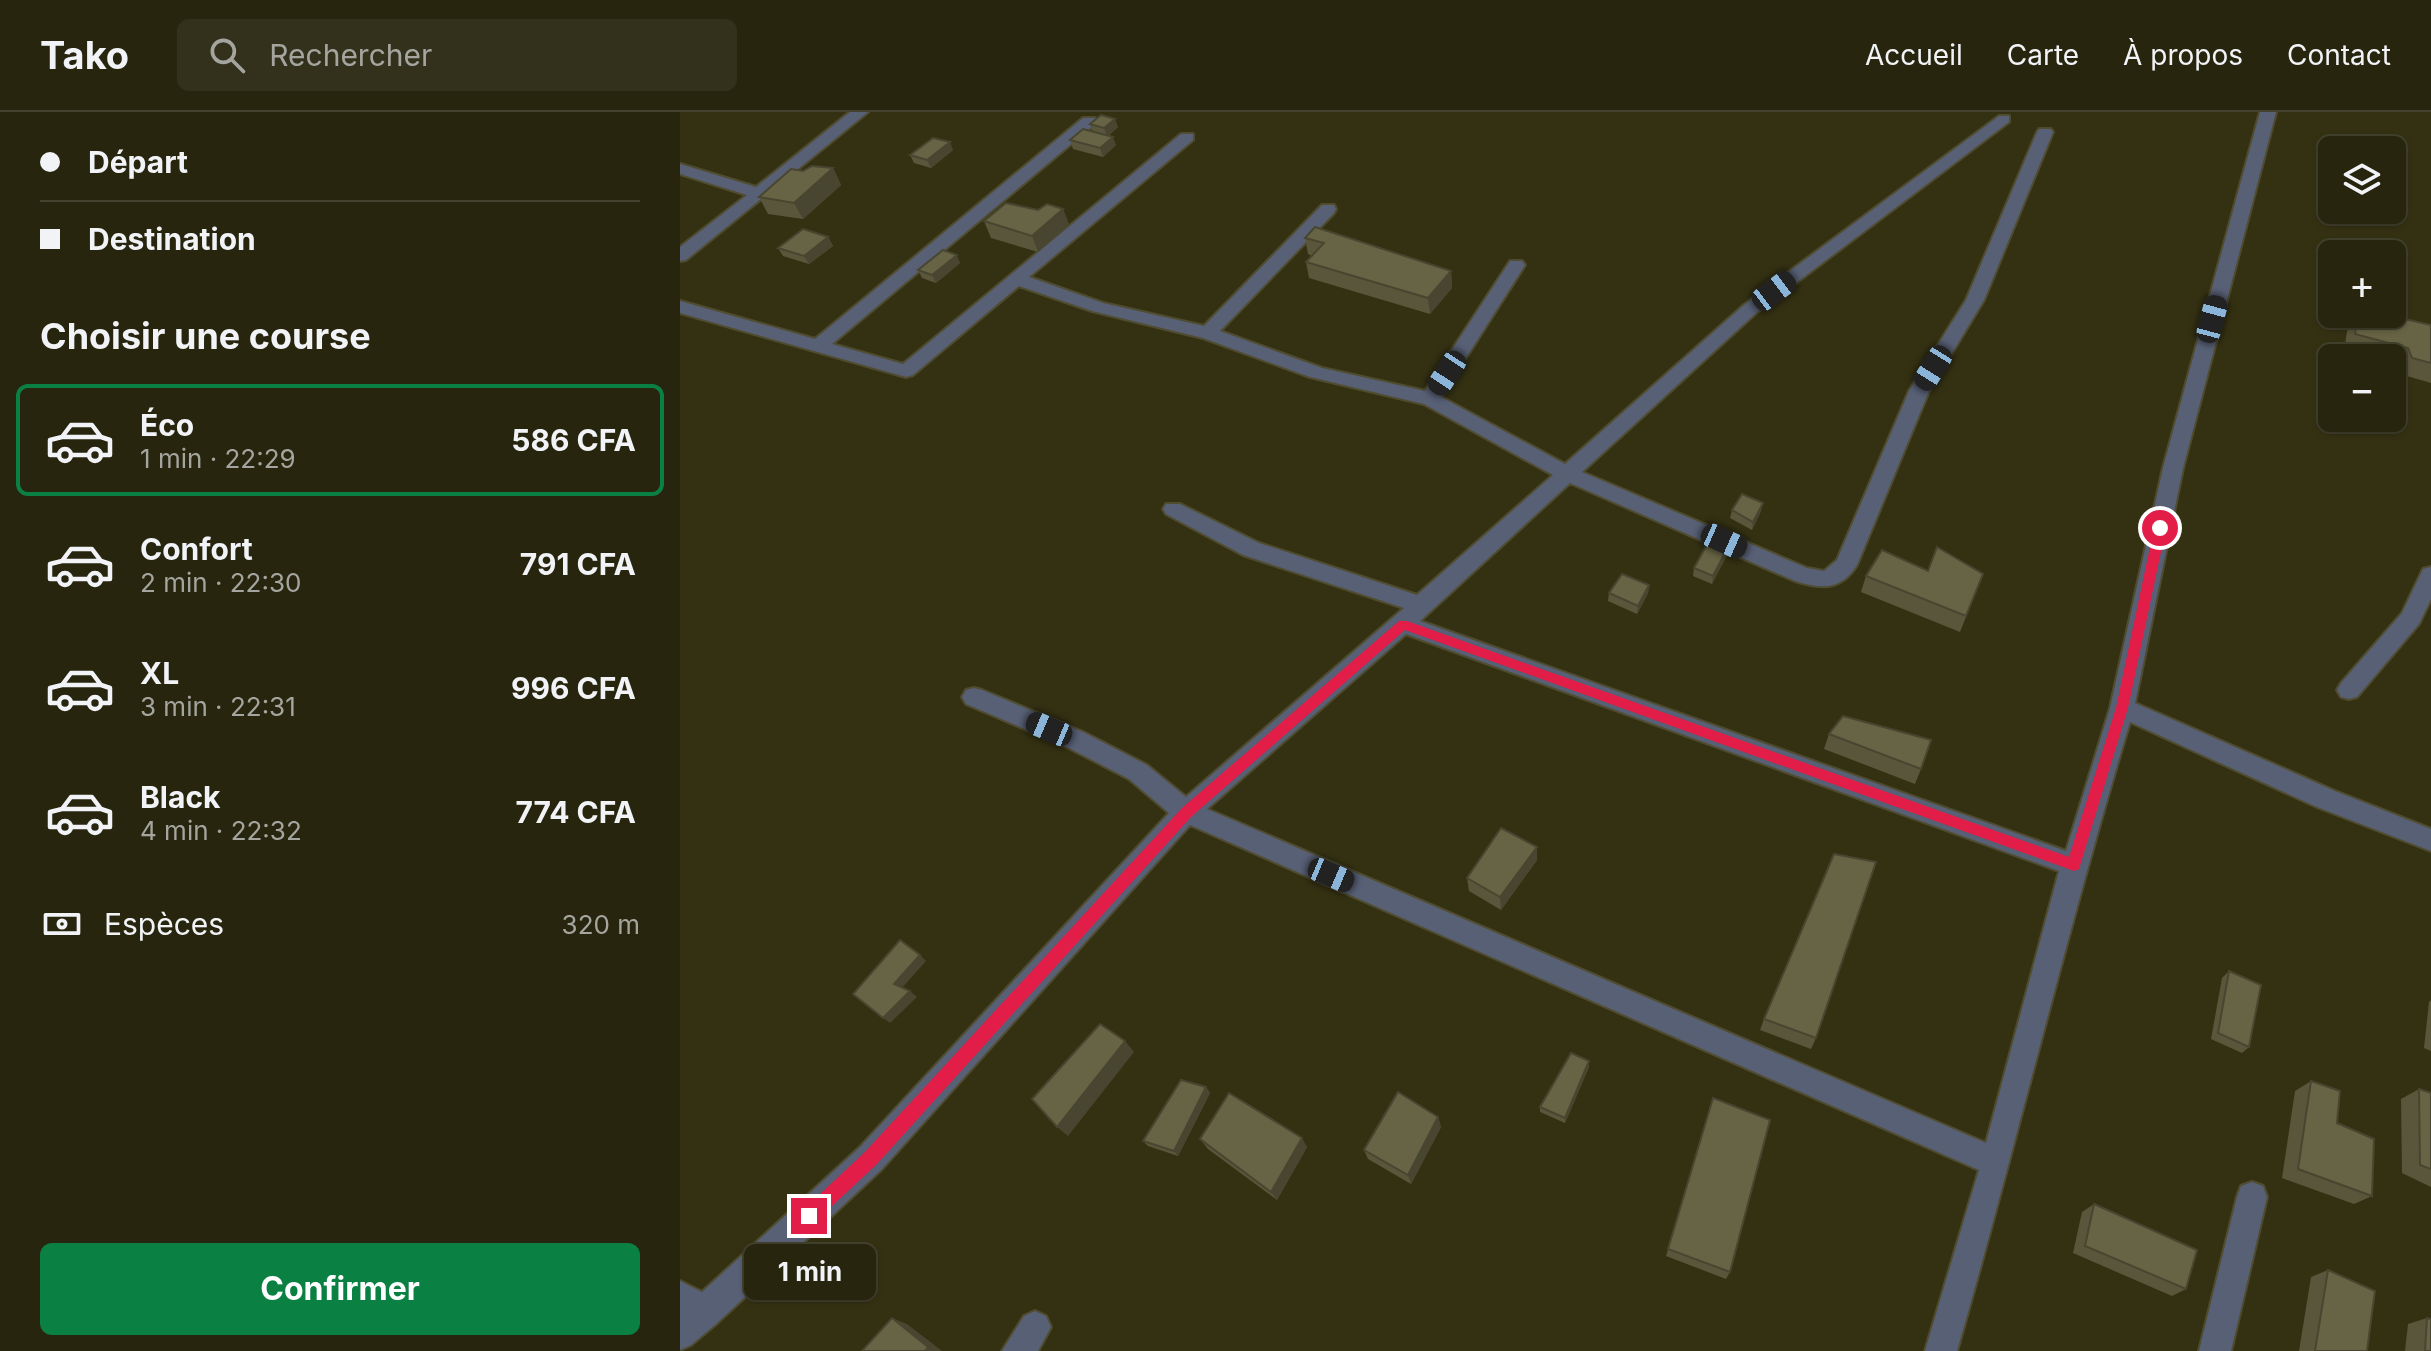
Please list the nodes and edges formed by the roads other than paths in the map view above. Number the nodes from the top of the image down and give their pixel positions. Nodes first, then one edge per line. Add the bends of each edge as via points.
1 (860, 112) edge
2 (2268, 112) edge
3 (2004, 119) dead end
4 (1089, 121) edge
5 (2045, 132) dead end
6 (1187, 137) dead end
7 (680, 169) edge
8 (759, 193) junction
9 (1328, 209) dead end
10 (680, 256) edge
11 (1516, 265) dead end
12 (1017, 279) junction
13 (680, 307) edge
14 (1208, 333) junction
15 (818, 346) junction
16 (1430, 399) junction
17 (1566, 473) junction
18 (1173, 509) dead end
19 (2431, 575) edge
20 (1421, 605) junction
21 (1403, 624) junction
22 (2349, 690) dead end
23 (974, 697) dead end
24 (2122, 708) junction
25 (1186, 812) junction
26 (2431, 840) edge
27 (2074, 865) junction
28 (1996, 1162) junction
29 (2252, 1197) dead end
30 (693, 1305) edge
31 (680, 1334) edge
32 (1941, 1351) edge
33 (2215, 1351) edge

1 - 8 street
2 - 24 street via 2173,468
3 - 17 street via 1750,309
4 - 15 street
5 - 17 street via 1975,300 1919,391 1846,565 1828,580 1803,575
6 - 12 street
7 - 8 street
8 - 10 street
9 - 14 street
11 - 16 street
12 - 14 street via 1098,307
12 - 15 street via 906,371
13 - 15 street
14 - 16 street via 1317,373
16 - 17 street
17 - 20 street
18 - 20 street via 1251,549
19 - 22 street via 2411,618
20 - 21 street
21 - 25 street
21 - 27 street
23 - 25 street via 1138,772
24 - 26 street
24 - 27 street
25 - 28 street
25 - 30 street via 871,1158
27 - 28 street
28 - 32 street
29 - 33 street
30 - 31 street

